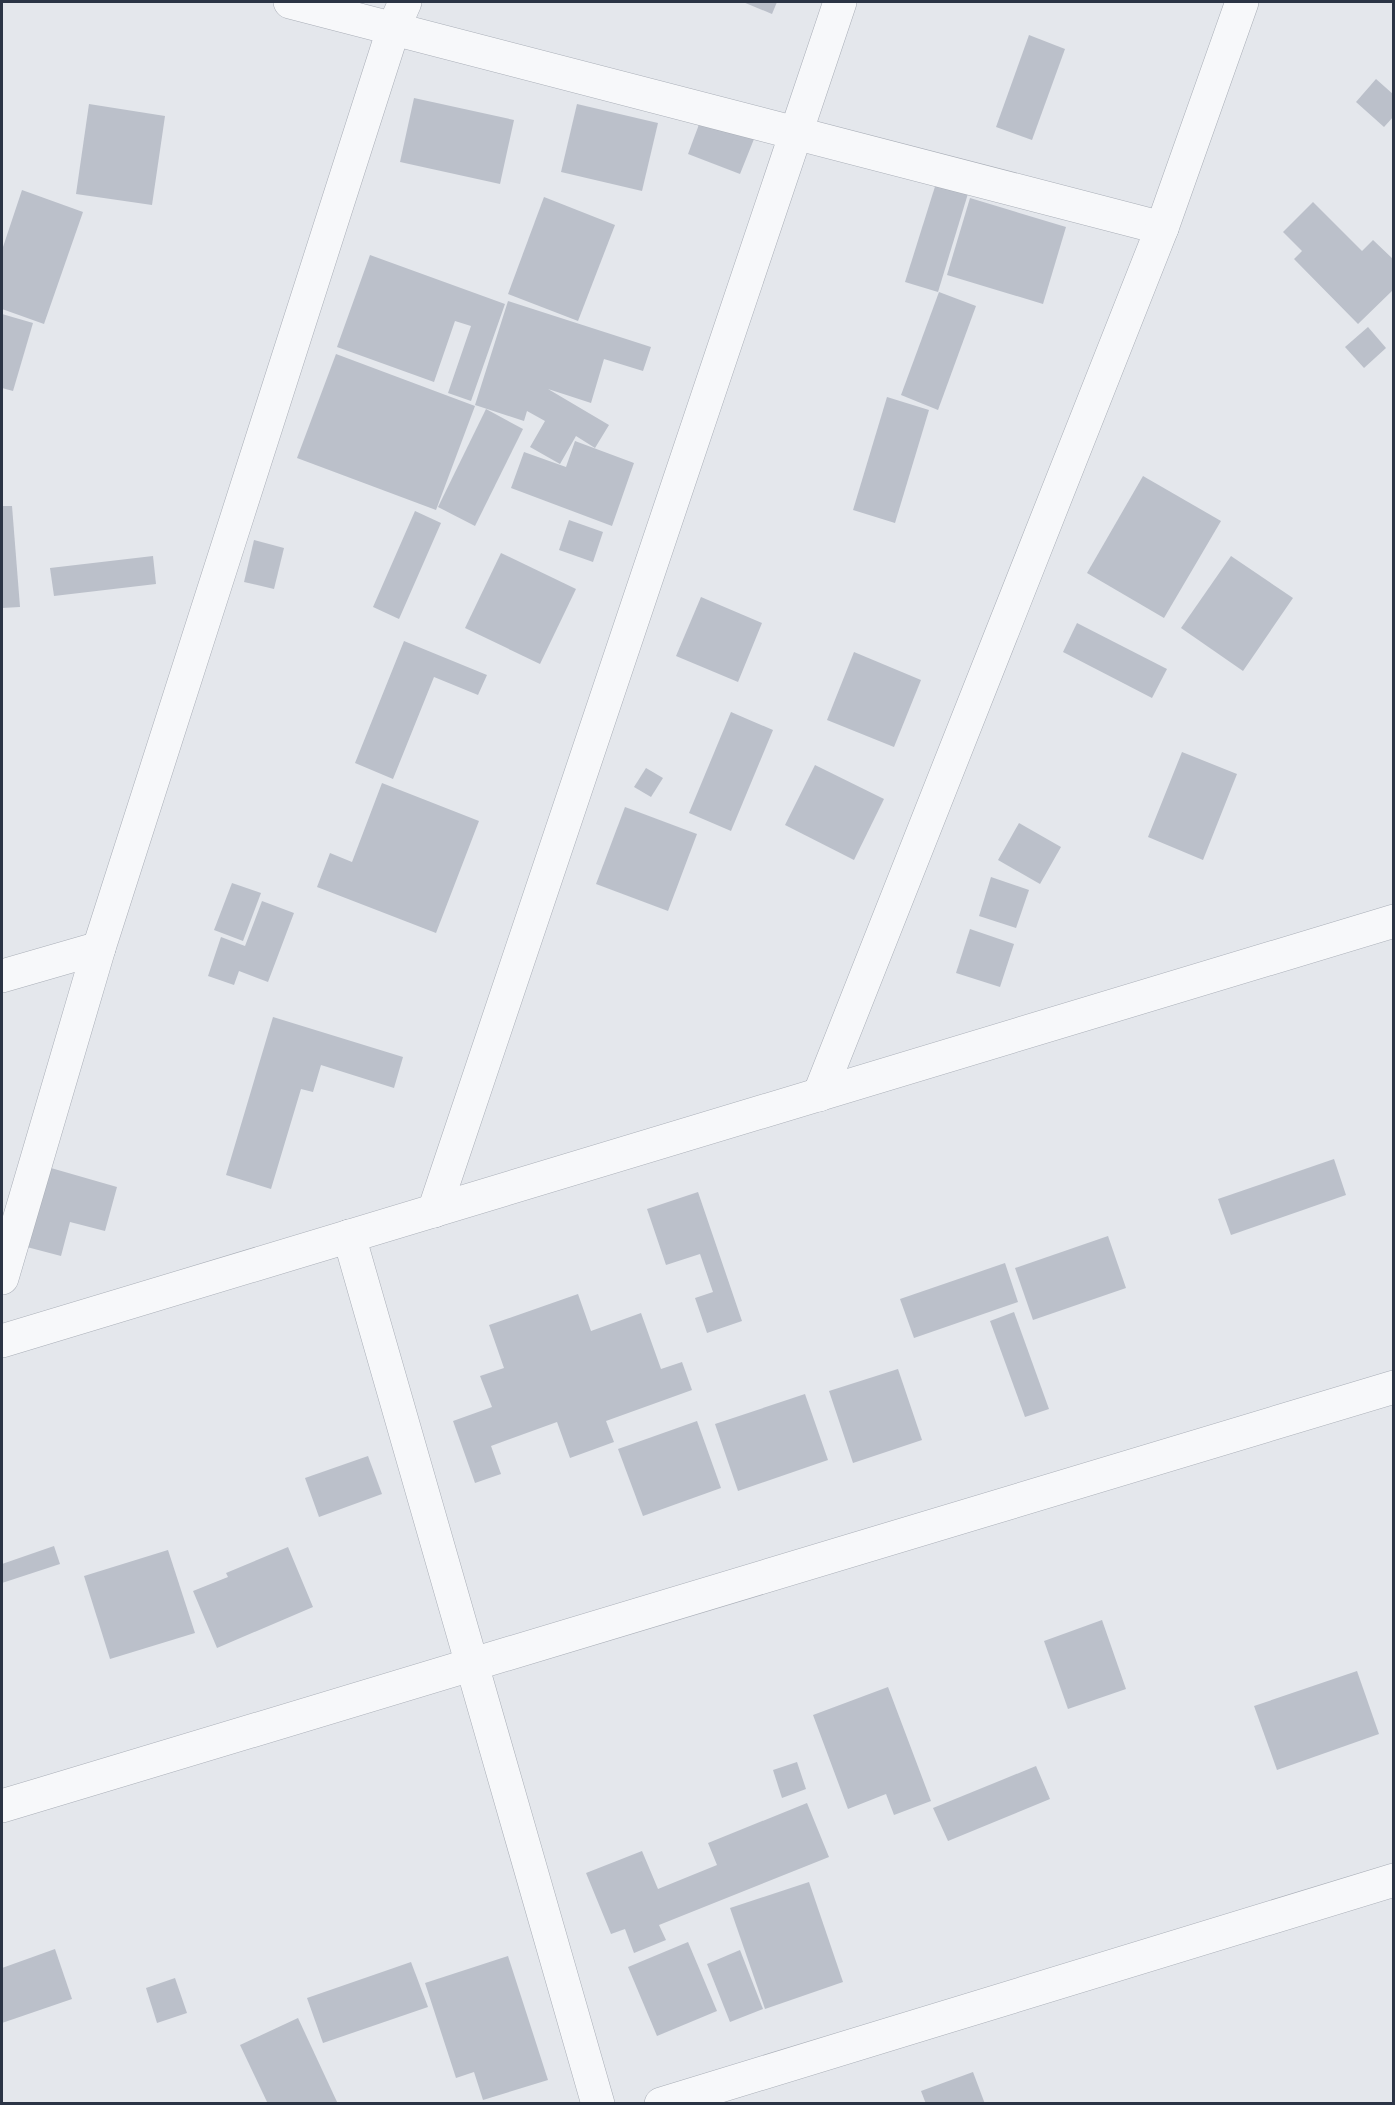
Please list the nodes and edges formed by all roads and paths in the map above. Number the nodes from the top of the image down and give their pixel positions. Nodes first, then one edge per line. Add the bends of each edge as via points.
1 (290, 2) edge
2 (840, 2) edge
3 (1242, 2) edge
4 (400, 14) edge
5 (797, 133) junction
6 (1162, 228) junction
7 (1394, 921) edge
8 (99, 948) junction
9 (2, 976) edge
10 (819, 1095) junction
11 (434, 1210) junction
12 (349, 1236) junction
13 (2, 1278) edge
14 (2, 1341) edge
15 (1394, 1387) edge
16 (472, 1664) junction
17 (2, 1806) edge
18 (1394, 1880) edge
19 (598, 2103) edge
20 (662, 2103) edge

1 - 4 street
2 - 5 street
3 - 6 street
4 - 5 street
4 - 8 street
5 - 6 street
5 - 11 street
6 - 10 street
7 - 10 street
8 - 9 street
8 - 13 street
10 - 11 street
11 - 12 street
12 - 14 street
12 - 16 street
15 - 16 street
16 - 17 street
16 - 19 street
18 - 20 street

